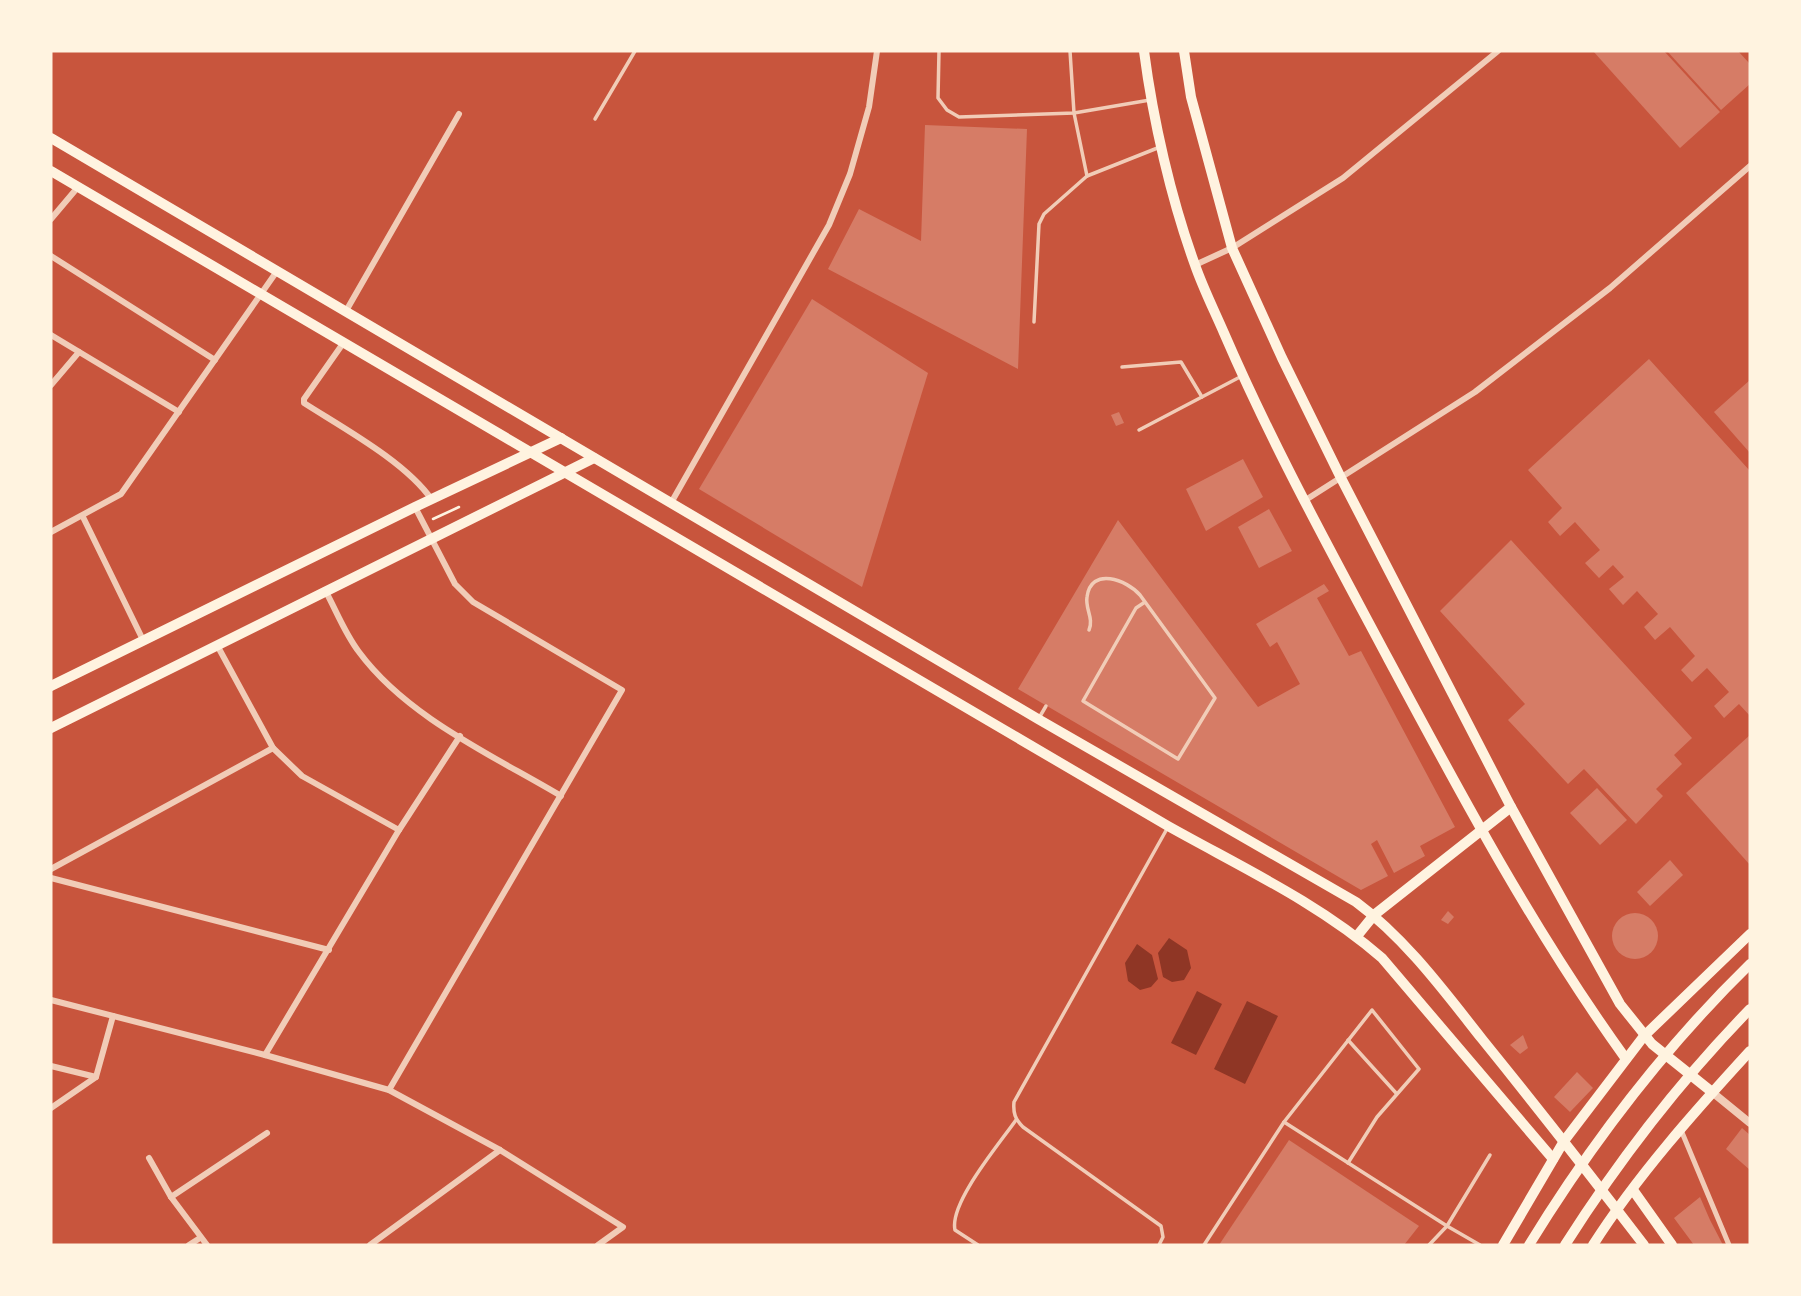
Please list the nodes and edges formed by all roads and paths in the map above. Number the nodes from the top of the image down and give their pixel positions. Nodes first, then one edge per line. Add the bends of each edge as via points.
1 (635, 51) edge
2 (877, 51) edge
3 (939, 51) edge
4 (1070, 51) edge
5 (1144, 51) edge
6 (1184, 51) edge
7 (1498, 51) edge
8 (1152, 99) junction
9 (1074, 113) junction
10 (459, 114) dead end
11 (595, 119) dead end
12 (51, 138) edge
13 (1162, 146) junction
14 (1750, 166) edge
15 (51, 171) edge
16 (1087, 176) junction
17 (78, 187) junction
18 (51, 219) edge
19 (1232, 248) junction
20 (51, 256) edge
21 (1195, 265) junction
22 (277, 271) junction
23 (261, 294) junction
24 (346, 311) junction
25 (1034, 322) dead end
26 (51, 335) edge
27 (344, 342) junction
28 (79, 352) junction
29 (215, 360) junction
30 (1122, 367) dead end
31 (1242, 376) junction
32 (51, 385) edge
33 (1202, 397) junction
34 (179, 411) junction
35 (1139, 430) dead end
36 (561, 438) junction
37 (532, 453) junction
38 (594, 458) junction
39 (568, 473) junction
40 (1341, 478) junction
41 (432, 500) junction
42 (1304, 501) junction
43 (671, 503) junction
44 (415, 507) junction
45 (463, 511) dead end
46 (83, 517) junction
47 (424, 523) junction
48 (51, 532) edge
49 (431, 537) junction
50 (325, 590) junction
51 (1145, 602) junction
52 (1089, 630) dead end
53 (143, 640) junction
54 (217, 645) junction
55 (51, 686) edge
56 (1046, 706) dead end
57 (1038, 719) junction
58 (51, 728) edge
59 (460, 736) junction
60 (273, 748) junction
61 (561, 796) junction
62 (1511, 807) junction
63 (1168, 826) junction
64 (399, 830) junction
65 (1480, 830) junction
66 (51, 869) edge
67 (51, 878) edge
68 (1374, 915) junction
69 (1750, 934) edge
70 (1357, 936) junction
71 (329, 950) junction
72 (1750, 964) edge
73 (51, 1000) edge
74 (1750, 1009) edge
75 (113, 1016) junction
76 (1644, 1037) junction
77 (1348, 1041) junction
78 (1750, 1051) edge
79 (265, 1055) junction
80 (1626, 1059) junction
81 (51, 1066) edge
82 (96, 1077) junction
83 (389, 1090) junction
84 (1712, 1092) junction
85 (1396, 1093) junction
86 (51, 1108) edge
87 (1016, 1120) junction
88 (1284, 1122) junction
89 (1750, 1123) edge
90 (1681, 1130) junction
91 (267, 1133) dead end
92 (1567, 1145) junction
93 (500, 1150) junction
94 (1490, 1155) dead end
95 (149, 1158) dead end
96 (1553, 1159) junction
97 (1348, 1163) junction
98 (1633, 1190) junction
99 (171, 1197) junction
100 (1615, 1210) junction
101 (1447, 1226) junction
102 (200, 1238) junction
103 (189, 1245) edge
104 (207, 1245) edge
105 (370, 1245) edge
106 (598, 1245) edge
107 (978, 1245) edge
108 (1159, 1245) edge
109 (1204, 1245) edge
110 (1429, 1245) edge
111 (1480, 1245) edge
112 (1503, 1245) edge
113 (1529, 1245) edge
114 (1565, 1245) edge
115 (1593, 1245) edge
116 (1644, 1245) edge
117 (1672, 1245) edge
118 (1729, 1245) edge

1 - 11 lane
2 - 43 street via 869,107 850,174 829,225
3 - 9 lane via 938,98 959,117
4 - 9 lane
5 - 8 main road
6 - 19 main road via 1191,97
7 - 19 street via 1343,178
8 - 9 lane
8 - 13 main road
9 - 16 lane
10 - 24 street
12 - 22 main road
13 - 16 lane
13 - 21 main road
14 - 40 street via 1610,288 1496,376
15 - 17 main road
16 - 25 lane via 1044,214 1039,224
17 - 18 street
17 - 23 main road
19 - 21 street
19 - 40 main road
20 - 29 street
21 - 31 main road
22 - 23 street
22 - 24 main road
23 - 27 main road
23 - 29 street
24 - 36 main road
26 - 28 street
27 - 37 main road
27 - 41 street via 304,403 422,484
28 - 32 street
28 - 34 street
29 - 34 street
30 - 33 lane via 1181,362
31 - 33 lane
31 - 42 main road
33 - 35 lane
34 - 46 street via 121,494
36 - 37 main road
36 - 38 main road
37 - 39 main road
37 - 41 main road
38 - 39 main road
38 - 43 main road
39 - 49 main road
39 - 63 main road
40 - 42 street
40 - 62 main road
41 - 44 main road
42 - 65 main road
43 - 57 main road
44 - 47 street
44 - 53 main road
45 - 47 path via 458,505
46 - 48 street
46 - 53 street
47 - 49 street
49 - 50 main road
49 - 61 street via 455,584 474,602 622,690
50 - 54 main road
50 - 59 street via 357,650 381,679 412,706
51 - 51 lane via 1215,698 1178,759 1083,701 1136,608
51 - 52 lane via 1131,585 1113,578 1100,580 1087,598
53 - 55 main road
54 - 58 main road
54 - 60 street
56 - 57 lane
57 - 68 main road
59 - 61 street
59 - 64 street
60 - 64 street via 302,776
60 - 66 street
61 - 83 street
62 - 65 main road
62 - 76 main road via 1620,1004
63 - 70 main road
63 - 87 lane via 1014,1102
64 - 71 street
65 - 68 main road
65 - 80 main road via 1591,1012
67 - 71 street
68 - 70 main road
68 - 92 main road via 1450,999
69 - 76 main road
70 - 96 main road via 1382,958
71 - 79 street
72 - 113 highway via 1630,1100
73 - 75 street
74 - 114 highway via 1641,1135
75 - 79 street
75 - 82 street
76 - 80 main road
76 - 84 main road
77 - 85 lane
77 - 85 lane via 1372,1010 1419,1069
77 - 88 lane
78 - 84 main road
79 - 83 street
80 - 92 main road
81 - 82 street
82 - 86 street
83 - 93 street
84 - 89 street
84 - 90 main road
85 - 97 lane
87 - 107 lane via 960,1201 953,1221 955,1230
87 - 108 lane via 1161,1226
88 - 97 lane
88 - 109 lane
90 - 98 main road
90 - 118 street
91 - 99 street
92 - 96 main road
92 - 100 main road
93 - 105 street
93 - 106 street via 623,1227
94 - 101 lane
95 - 99 street
96 - 112 main road
97 - 101 lane
98 - 100 main road
98 - 117 main road
99 - 102 street
100 - 115 main road
100 - 116 main road
101 - 110 lane
101 - 111 lane
102 - 103 street
102 - 104 street

